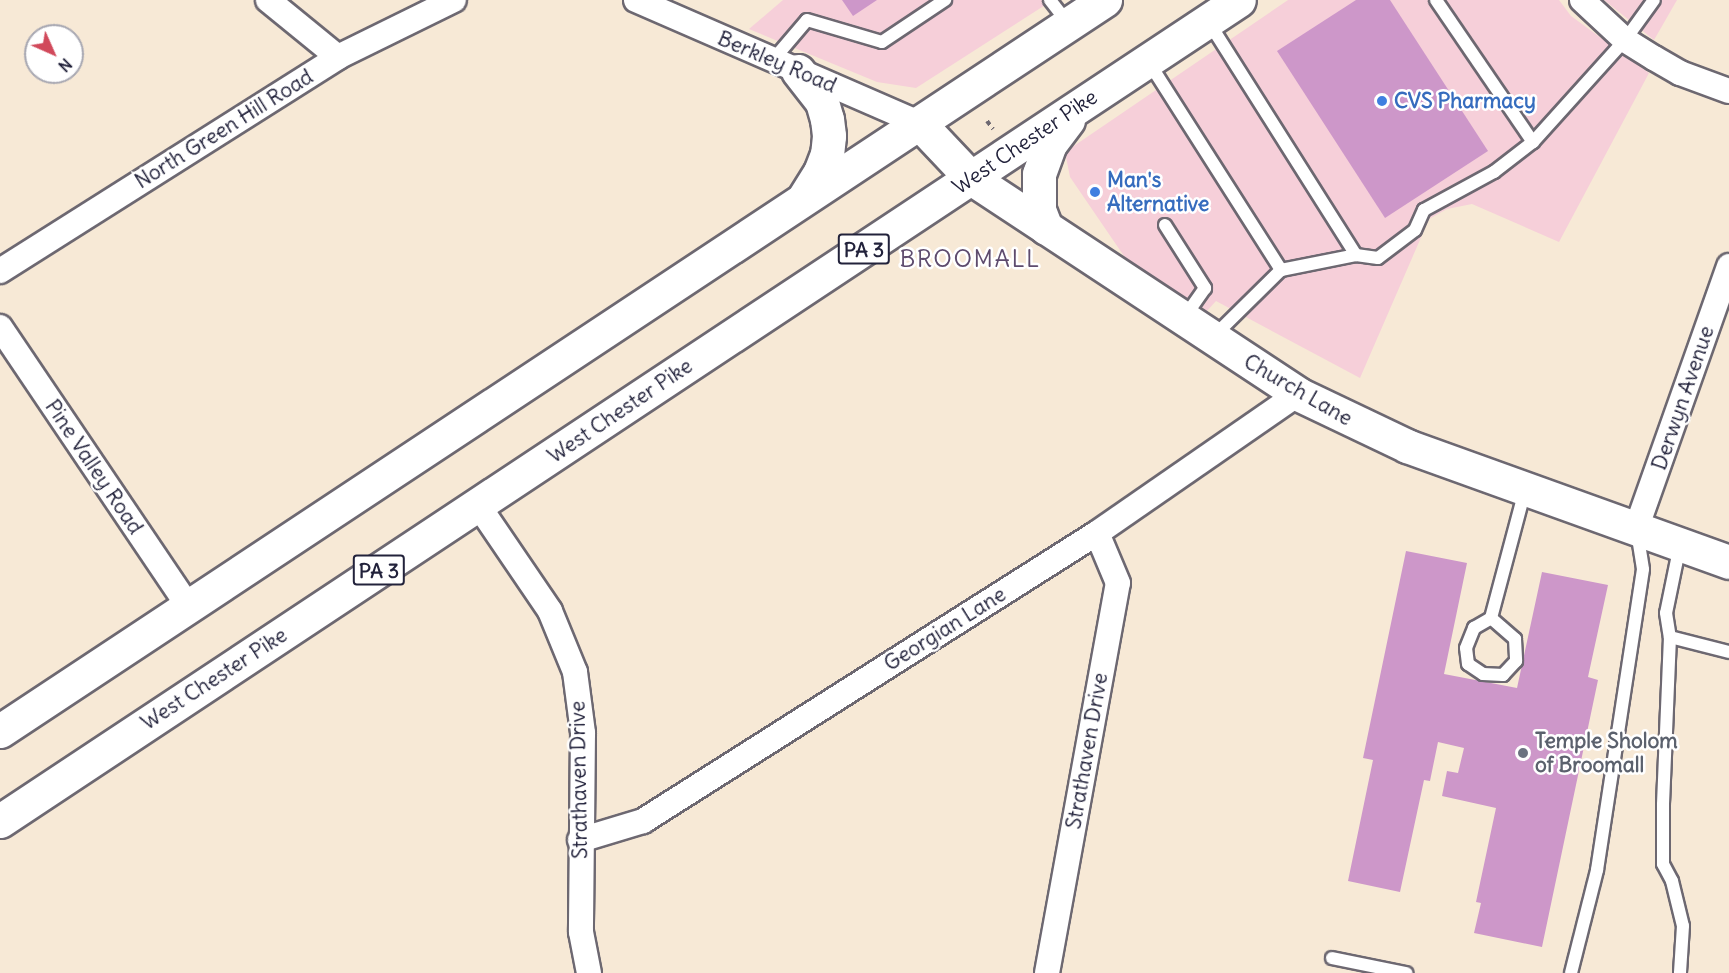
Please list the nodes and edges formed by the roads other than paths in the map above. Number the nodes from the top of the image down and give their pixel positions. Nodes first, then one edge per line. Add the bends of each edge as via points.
1 (268, 0) edge
2 (454, 0) edge
3 (636, 0) edge
4 (945, 0) edge
5 (1105, 0) edge
6 (1239, 0) edge
7 (1436, 0) edge
8 (1582, 0) edge
9 (1654, 0) edge
10 (1059, 12) edge
11 (1208, 21) junction
12 (1625, 40) junction
13 (338, 57) junction
14 (1148, 60) junction
15 (786, 65) junction
16 (1729, 90) edge
17 (1081, 105) junction
18 (919, 123) junction
19 (1533, 142) junction
20 (970, 178) junction
21 (803, 200) junction
22 (1165, 225) dead end
23 (1046, 228) junction
24 (1356, 255) junction
25 (1729, 266) edge
26 (1281, 270) junction
27 (0, 271) edge
28 (1184, 319) junction
29 (0, 327) edge
30 (1212, 338) junction
31 (1298, 394) junction
32 (1525, 489) junction
33 (478, 505) junction
34 (1636, 529) junction
35 (1097, 533) junction
36 (1680, 544) junction
37 (1729, 561) edge
38 (188, 606) junction
39 (1491, 618) junction
40 (1670, 637) junction
41 (1729, 652) edge
42 (0, 731) edge
43 (0, 821) edge
44 (580, 840) junction
45 (1332, 958) dead end
46 (589, 973) edge
47 (1047, 973) edge
48 (1406, 973) edge
49 (1571, 973) edge
50 (1680, 973) edge

1 - 13 street
2 - 13 street, North Green Hill Road
3 - 15 street, Berkley Road
4 - 15 lane via 882,42 807,20
5 - 10 main road
6 - 11 main road, West Chester Pike / PA 3
7 - 19 lane
8 - 12 street
9 - 12 lane
10 - 18 main road
11 - 14 main road, West Chester Pike / PA 3
11 - 24 lane
12 - 16 street via 1680,73
12 - 19 lane
13 - 27 street, North Green Hill Road
14 - 17 main road, West Chester Pike / PA 3
14 - 26 lane
15 - 18 street, Berkley Road
15 - 21 main road via 822,102 828,118 826,154
17 - 20 main road, West Chester Pike / PA 3
17 - 23 main road via 1050,144 1039,174 1039,210
18 - 20 main road, Church Lane
18 - 21 main road
19 - 24 lane via 1494,172 1424,210 1415,230 1378,258
20 - 23 main road, Church Lane
20 - 33 main road, West Chester Pike / PA 3
21 - 38 main road
22 - 28 lane via 1205,288
23 - 28 main road, Church Lane
24 - 26 lane
25 - 34 street, Derwyn Avenue
26 - 30 lane
28 - 30 main road, Church Lane
29 - 38 street, Pine Valley Road
30 - 31 main road, Church Lane
31 - 32 main road, Church Lane via 1407,446
31 - 35 street, Georgian Lane
32 - 34 main road, Church Lane
32 - 39 lane
33 - 43 main road, West Chester Pike / PA 3
33 - 44 street, Strathaven Drive via 550,611 575,672 583,733
34 - 36 main road, Church Lane
34 - 49 lane via 1643,569 1597,870
35 - 44 street, Georgian Lane via 643,821
35 - 47 street, Strathaven Drive via 1118,583
36 - 37 main road, Church Lane
36 - 40 lane via 1666,613
38 - 42 main road
39 - 39 lane via 1474,628 1466,648 1468,664 1483,674 1503,675 1516,661 1515,639
40 - 41 lane
40 - 50 lane via 1663,864 1672,880 1683,926
44 - 46 street, Strathaven Drive via 581,932
45 - 48 lane

